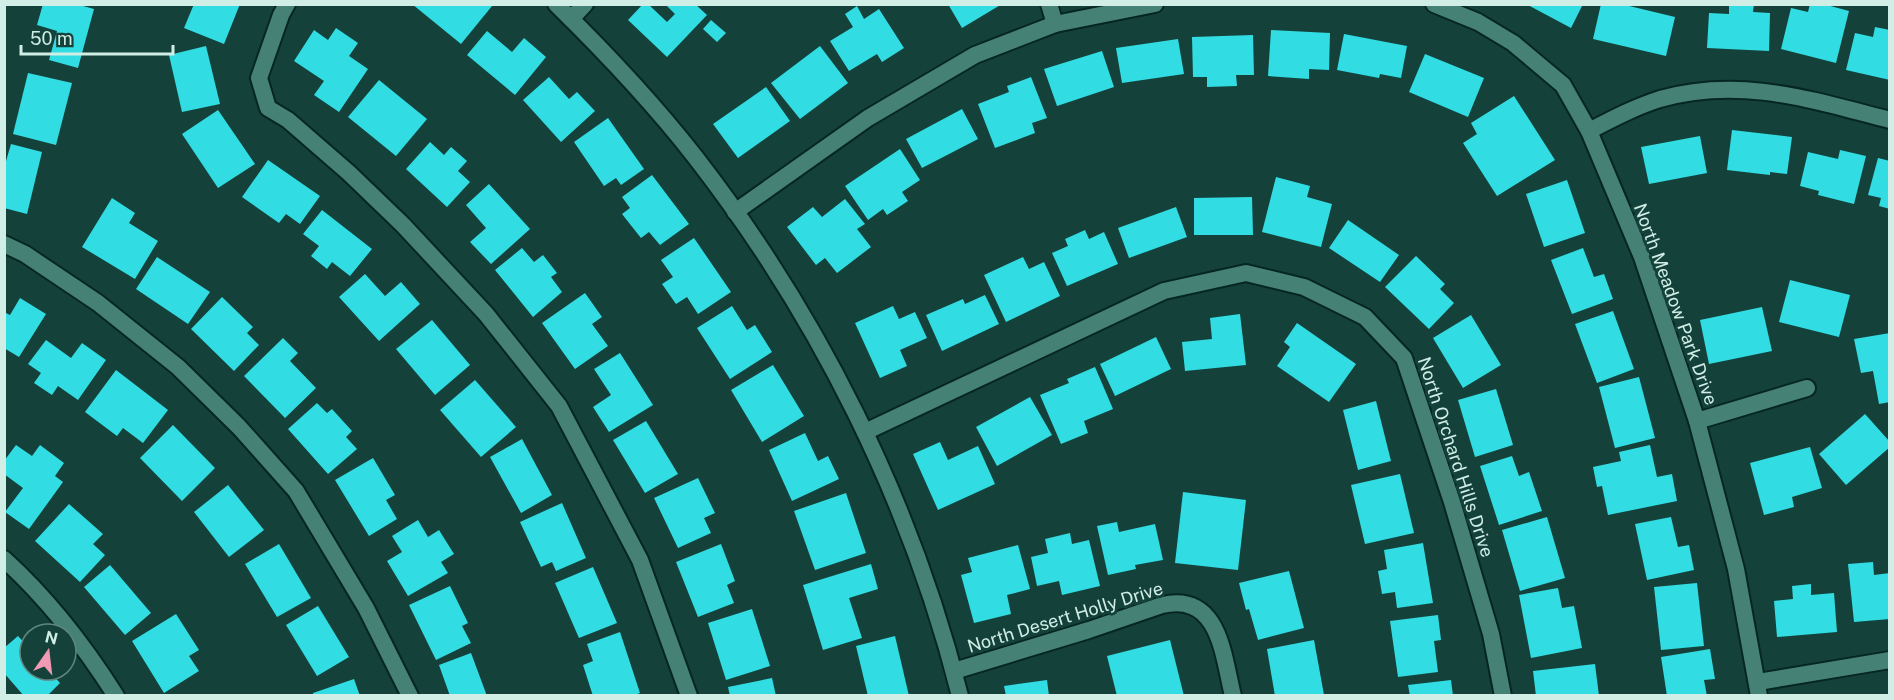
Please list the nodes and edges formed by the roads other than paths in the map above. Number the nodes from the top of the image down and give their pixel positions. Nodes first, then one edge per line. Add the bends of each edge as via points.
1 (287, 4) edge
2 (556, 4) edge
3 (585, 4) edge
4 (1049, 4) edge
5 (1155, 4) edge
6 (1434, 4) edge
7 (571, 19) junction
8 (1055, 24) junction
9 (1890, 120) edge
10 (1589, 131) junction
11 (735, 212) junction
12 (4, 244) edge
13 (1807, 387) dead end
14 (1697, 421) junction
15 (865, 432) junction
16 (4, 559) edge
17 (1890, 660) edge
18 (954, 671) junction
19 (1758, 689) edge
20 (116, 696) edge
21 (411, 696) edge
22 (689, 696) edge
23 (960, 696) edge
24 (1233, 696) edge
25 (1503, 696) edge

1 - 22 street via 260,78 268,108 288,120 403,225 486,314 559,406 640,560
2 - 7 street
3 - 7 street
4 - 8 street
5 - 8 street
6 - 10 street, North Meadow Park Drive via 1478,22 1512,43 1563,85
7 - 11 street via 657,111
8 - 11 street via 975,55 868,118
9 - 10 street via 1764,90 1711,89 1660,99
10 - 14 street, North Meadow Park Drive via 1642,256
11 - 15 street via 807,322
12 - 21 street via 98,303 178,367 239,427 296,491 366,608
13 - 14 street
14 - 19 street, North Meadow Park Drive via 1736,569
15 - 18 street via 914,547
15 - 25 street, North Orchard Hills Drive via 1164,291 1246,273 1304,287 1365,317 1404,358 1488,623
16 - 20 street via 23,576 93,660
17 - 19 street
18 - 23 street
18 - 24 street, North Desert Holly Drive via 1162,605 1183,603 1205,613 1213,623

